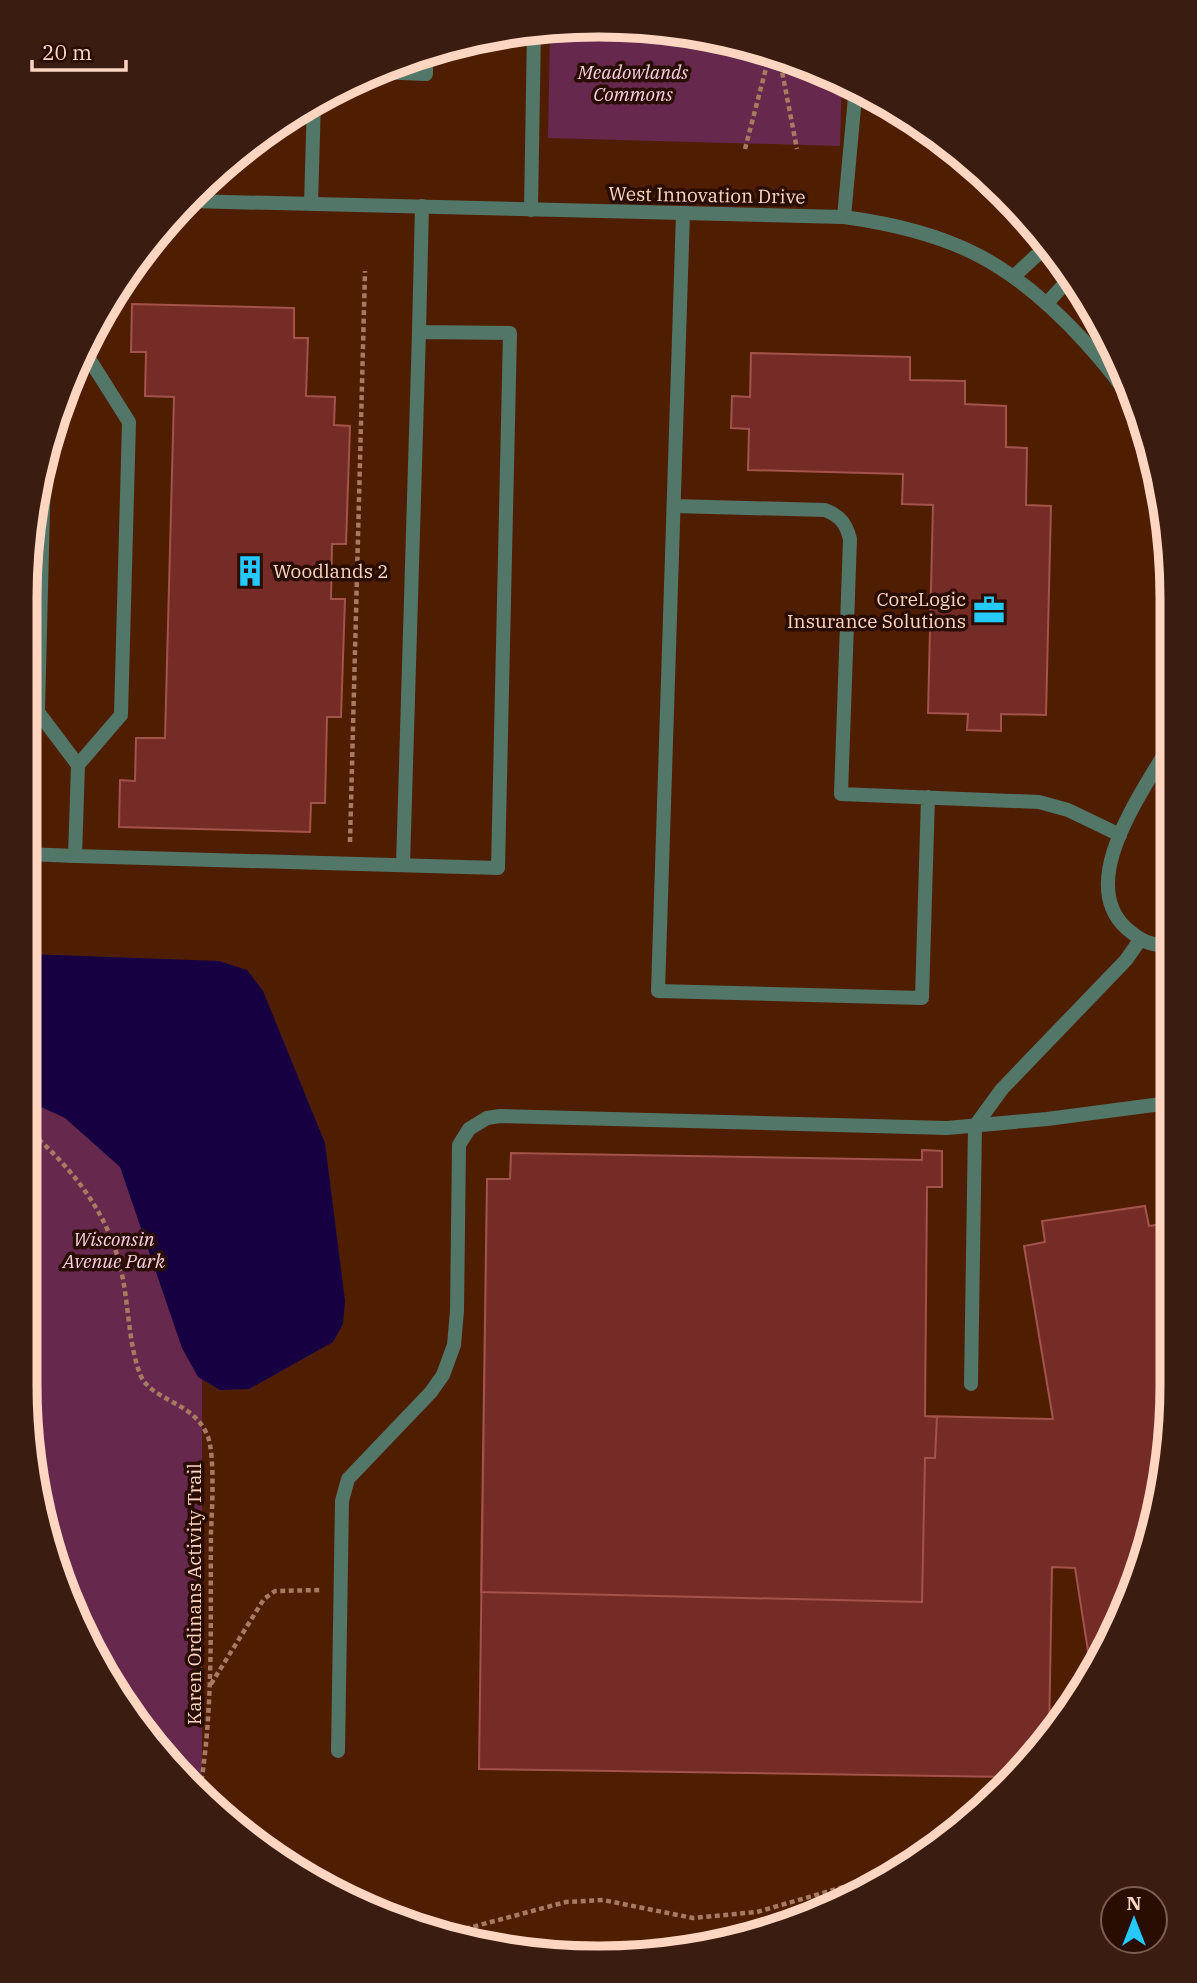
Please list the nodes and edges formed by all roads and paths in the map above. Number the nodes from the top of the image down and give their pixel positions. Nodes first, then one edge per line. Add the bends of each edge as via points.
1 (534, 41) edge
2 (766, 63) edge
3 (426, 64) edge
4 (781, 68) edge
5 (402, 73) edge
6 (855, 99) edge
7 (314, 115) edge
8 (745, 149) dead end
9 (797, 149) dead end
10 (201, 201) edge
11 (311, 204) junction
12 (422, 206) junction
13 (531, 210) junction
14 (683, 213) junction
15 (844, 217) junction
16 (1040, 252) edge
17 (365, 271) dead end
18 (1014, 276) junction
19 (1065, 284) edge
20 (1048, 302) junction
21 (418, 332) junction
22 (92, 357) edge
23 (1117, 383) edge
24 (674, 506) junction
25 (43, 521) edge
26 (1160, 762) edge
27 (78, 765) junction
28 (928, 797) junction
29 (1120, 835) junction
30 (37, 854) edge
31 (75, 856) junction
32 (349, 863) junction
33 (404, 865) junction
34 (1140, 940) junction
35 (1160, 946) edge
36 (1160, 1104) edge
37 (975, 1125) junction
38 (37, 1138) edge
39 (971, 1384) dead end
40 (340, 1590) junction
41 (210, 1685) junction
42 (338, 1751) dead end
43 (201, 1782) edge
44 (855, 1884) edge
45 (434, 1921) edge
46 (451, 1926) edge
47 (467, 1930) edge

1 - 13 street
2 - 8 path
3 - 5 street via 426,74
4 - 9 path
6 - 15 street
7 - 11 street
10 - 11 street, West Innovation Drive
11 - 12 street, West Innovation Drive
12 - 13 street, West Innovation Drive
12 - 21 street
13 - 14 street, West Innovation Drive
14 - 15 street, West Innovation Drive
14 - 24 street
15 - 18 street, West Innovation Drive via 911,229 963,246
16 - 18 street
17 - 32 path
18 - 20 street, West Innovation Drive
19 - 20 street
20 - 23 street, West Innovation Drive
21 - 33 street
21 - 33 street via 510,333 498,868
22 - 27 street via 129,422 121,715
24 - 28 street via 812,508 838,515 850,539 841,794
24 - 28 street via 658,990 922,998
25 - 27 street via 38,712
26 - 29 street
27 - 31 street
28 - 29 street via 1039,802 1068,810
29 - 34 street via 1107,870 1107,895 1113,916
30 - 31 street
31 - 32 street
32 - 33 street
34 - 35 street
34 - 37 street via 1002,1089
36 - 37 street
37 - 39 street
37 - 40 street via 947,1128 500,1115 469,1129 459,1145 454,1345 431,1392 348,1479 342,1501
38 - 41 path, Karen Ordinans Activity Trail via 86,1190 108,1228 121,1269 141,1378 157,1393 195,1414 209,1438
40 - 41 path via 275,1591 264,1599
40 - 42 street
41 - 43 path, Karen Ordinans Activity Trail
44 - 47 path via 757,1912 693,1918 603,1900 566,1902
45 - 46 path

